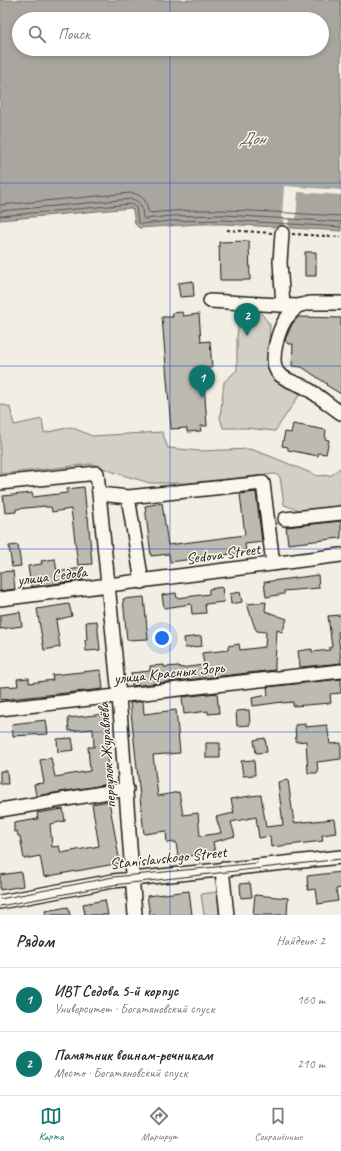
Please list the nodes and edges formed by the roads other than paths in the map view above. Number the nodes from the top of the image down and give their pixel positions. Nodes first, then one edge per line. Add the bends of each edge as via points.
1 (282, 233) dead end
2 (210, 301) dead end
3 (341, 303) edge
4 (283, 305) junction
5 (298, 306) junction
6 (341, 413) edge
7 (0, 483) edge
8 (99, 494) junction
9 (128, 497) junction
10 (341, 513) edge
11 (285, 519) dead end
12 (341, 555) edge
13 (273, 564) junction
14 (142, 582) junction
15 (109, 586) junction
16 (0, 599) edge
17 (341, 671) edge
18 (119, 696) junction
19 (0, 709) edge
20 (127, 789) junction
21 (0, 810) edge
22 (341, 856) edge
23 (222, 869) junction
24 (132, 879) junction
25 (0, 902) edge
26 (134, 915) edge
27 (226, 915) edge

1 - 4 street via 280,262
2 - 4 street
3 - 5 street via 310,303
4 - 5 street
5 - 6 street via 280,330 274,350 275,370 282,377 306,388
7 - 8 street, переулок Журавлёва via 97,473
8 - 9 street
8 - 15 street, переулок Журавлёва
9 - 13 street via 263,483
9 - 14 street
10 - 11 street
12 - 13 street, Sedova Street
13 - 14 street, Sedova Street
14 - 15 street, Sedova Street
15 - 16 street, улица Седова
15 - 18 street, переулок Журавлёва
17 - 18 street, улица Красных Зорь
18 - 19 street, улица Красных Зорь
18 - 20 street, переулок Журавлёва
20 - 21 street
20 - 24 street, переулок Журавлёва
22 - 23 street, Stanislavskogo Street
23 - 24 street, Stanislavskogo Street
23 - 27 street
24 - 25 street, Stanislavskogo Street
24 - 26 street, переулок Журавлёва

